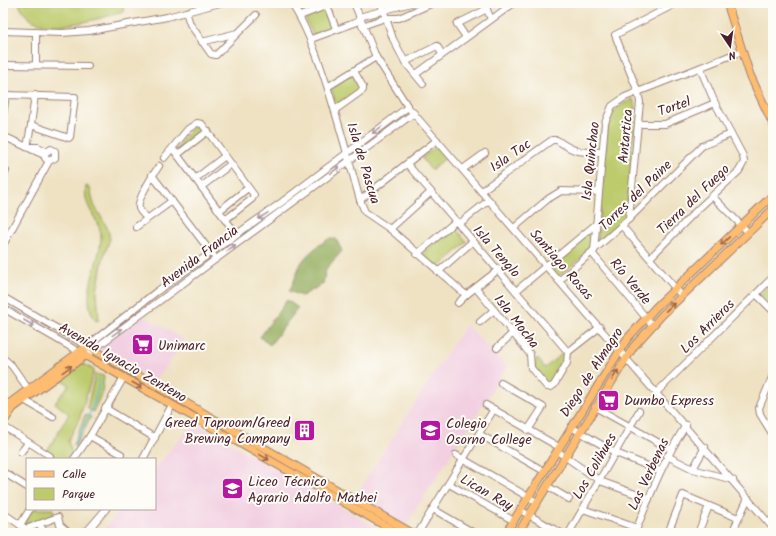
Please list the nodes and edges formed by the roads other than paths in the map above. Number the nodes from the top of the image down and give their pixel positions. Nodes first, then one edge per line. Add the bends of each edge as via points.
1 (220, 3) edge
2 (291, 3) edge
3 (354, 3) edge
4 (411, 3) edge
5 (433, 3) edge
6 (514, 3) edge
7 (677, 3) edge
8 (727, 3) edge
9 (382, 6) edge
10 (486, 6) edge
11 (186, 12) junction
12 (256, 15) dead end
13 (300, 16) junction
14 (385, 18) junction
15 (491, 19) junction
16 (360, 21) junction
17 (336, 29) junction
18 (3, 31) edge
19 (36, 32) junction
20 (238, 33) junction
21 (466, 37) junction
22 (311, 39) junction
23 (202, 42) junction
24 (742, 52) junction
25 (442, 54) junction
26 (376, 58) junction
27 (405, 62) junction
28 (3, 65) edge
29 (36, 65) junction
30 (88, 66) dead end
31 (700, 68) junction
32 (354, 71) junction
33 (416, 74) junction
34 (423, 84) dead end
35 (329, 86) junction
36 (638, 92) junction
37 (34, 95) junction
38 (715, 103) junction
39 (408, 106) junction
40 (335, 110) junction
41 (414, 113) junction
42 (3, 116) edge
43 (639, 124) junction
44 (773, 124) edge
45 (31, 125) junction
46 (208, 131) junction
47 (731, 134) junction
48 (3, 136) edge
49 (438, 140) junction
50 (27, 147) junction
51 (175, 152) junction
52 (602, 152) junction
53 (45, 153) junction
54 (347, 153) junction
55 (485, 153) dead end
56 (225, 156) junction
57 (164, 158) dead end
58 (349, 160) junction
59 (49, 161) junction
60 (231, 164) junction
61 (408, 164) junction
62 (159, 166) dead end
63 (3, 169) edge
64 (463, 169) junction
65 (152, 175) junction
66 (3, 178) edge
67 (318, 178) junction
68 (195, 179) junction
69 (201, 187) junction
70 (248, 188) junction
71 (481, 190) junction
72 (431, 192) junction
73 (599, 192) junction
74 (773, 195) edge
75 (712, 196) junction
76 (360, 200) junction
77 (490, 200) junction
78 (172, 201) junction
79 (284, 204) junction
80 (773, 209) edge
81 (219, 211) junction
82 (147, 218) junction
83 (629, 219) junction
84 (225, 220) junction
85 (458, 223) junction
86 (596, 224) junction
87 (741, 225) junction
88 (622, 226) junction
89 (136, 227) dead end
90 (514, 228) junction
91 (390, 229) junction
92 (244, 230) junction
93 (748, 232) junction
94 (237, 235) junction
95 (248, 235) junction
96 (473, 241) junction
97 (3, 245) edge
98 (593, 252) junction
99 (211, 253) junction
100 (417, 254) junction
101 (650, 258) junction
102 (216, 260) junction
103 (547, 266) junction
104 (498, 270) junction
105 (438, 272) junction
106 (773, 277) edge
107 (560, 280) junction
108 (476, 288) junction
109 (675, 288) junction
110 (516, 291) junction
111 (756, 294) junction
112 (466, 295) junction
113 (682, 296) junction
114 (3, 297) edge
115 (458, 303) dead end
116 (3, 308) edge
117 (494, 310) junction
118 (773, 310) edge
119 (646, 317) junction
120 (480, 322) dead end
121 (652, 325) junction
122 (600, 327) junction
123 (513, 333) junction
124 (91, 348) junction
125 (497, 348) dead end
126 (620, 349) junction
127 (568, 352) junction
128 (82, 353) junction
129 (626, 357) junction
130 (3, 358) edge
131 (773, 375) edge
132 (124, 378) junction
133 (501, 383) dead end
134 (30, 392) junction
135 (657, 392) junction
136 (24, 400) junction
137 (172, 405) junction
138 (486, 405) dead end
139 (595, 407) junction
140 (3, 408) edge
141 (105, 408) junction
142 (494, 409) junction
143 (197, 410) junction
144 (640, 411) dead end
145 (191, 416) junction
146 (53, 417) dead end
147 (3, 423) edge
148 (686, 425) junction
149 (3, 426) edge
150 (632, 426) junction
151 (571, 427) junction
152 (528, 430) junction
153 (580, 432) junction
154 (479, 434) junction
155 (773, 435) edge
156 (90, 436) junction
157 (154, 438) junction
158 (28, 443) junction
159 (705, 447) junction
160 (558, 449) junction
161 (670, 449) junction
162 (21, 452) dead end
163 (121, 454) dead end
164 (616, 454) junction
165 (456, 455) dead end
166 (667, 456) junction
167 (565, 457) junction
168 (50, 458) edge
169 (75, 458) edge
170 (144, 458) edge
171 (464, 459) junction
172 (693, 469) junction
173 (544, 471) junction
174 (660, 471) junction
175 (3, 472) edge
176 (732, 480) junction
177 (314, 481) junction
178 (600, 481) junction
179 (449, 484) junction
180 (26, 486) edge
181 (547, 486) junction
182 (529, 497) junction
183 (748, 498) junction
184 (569, 499) dead end
185 (649, 499) junction
186 (537, 502) junction
187 (709, 506) junction
188 (433, 509) junction
189 (583, 509) junction
190 (29, 510) edge
191 (56, 510) edge
192 (105, 510) edge
193 (520, 510) junction
194 (3, 513) edge
195 (381, 514) junction
196 (528, 516) junction
197 (58, 517) junction
198 (738, 518) junction
199 (376, 521) junction
200 (514, 521) junction
201 (772, 523) edge
202 (38, 524) junction
203 (20, 525) junction
204 (25, 531) edge
205 (636, 531) edge
206 (46, 533) edge
207 (69, 533) edge
208 (80, 533) edge
209 (398, 533) edge
210 (412, 533) edge
211 (418, 533) edge
212 (474, 533) edge
213 (506, 533) edge
214 (518, 533) edge
215 (561, 533) edge
216 (569, 533) edge
217 (668, 533) edge
218 (698, 533) edge
219 (732, 533) edge

1 - 11 street
2 - 13 street, Isla de Pascua
3 - 16 street, Santiago Rosas
4 - 9 street
5 - 14 street via 399,18
6 - 15 street
7 - 36 street, Antartica via 615,35
8 - 24 main road
9 - 14 street
9 - 16 street
10 - 15 street
10 - 21 street via 457,24
11 - 19 street via 89,31
11 - 23 street via 190,24
12 - 20 street
13 - 17 street via 326,6
13 - 22 street, Isla de Pascua
14 - 16 street
14 - 27 street
15 - 21 street
16 - 17 street
16 - 26 street, Santiago Rosas
17 - 22 street
18 - 19 street
19 - 29 street
20 - 23 street
20 - 23 street via 216,55 211,54
21 - 25 street
22 - 35 street, Isla de Pascua
24 - 31 street, Isla Quinchao
24 - 44 main road via 756,91
25 - 27 street via 437,46
25 - 33 street
26 - 32 street
26 - 39 street, Santiago Rosas
27 - 33 street
28 - 29 street
29 - 30 street
31 - 36 street, Isla Quinchao
31 - 38 street, Tierra del Fuego
32 - 35 street
32 - 40 street via 363,90
33 - 34 street
35 - 40 street, Isla de Pascua
36 - 43 street, Antartica
36 - 52 street, Isla Quinchao via 619,100 610,109 605,123
37 - 42 street via 6,95
37 - 45 street
37 - 45 street via 72,96 76,100 69,138
38 - 43 street, Tortel via 664,124
38 - 47 street, Tierra del Fuego
39 - 41 street, Santiago Rosas
39 -> 54 street, Avenida Francia
40 - 54 street, Isla de Pascua
41 - 49 street, Santiago Rosas
41 - 58 street, Avenida Francia
43 - 83 street, Antartica
45 - 50 street
46 - 51 street
46 - 51 street via 202,124 197,123 188,129
46 - 56 street
47 - 75 street, Tierra del Fuego via 743,156 743,164
47 - 83 street, Torres del Paine via 702,146
48 - 50 street
49 - 61 street
49 - 64 street, Santiago Rosas
50 - 53 street via 38,147
51 - 57 street
51 - 68 street
52 - 71 street, Isla Tac via 574,151 557,140 552,140
52 - 73 street, Isla Quinchao
53 - 59 street
53 - 59 street via 53,150 56,153 55,158
54 - 58 street, Isla de Pascua
54 - 67 street, Avenida Francia
55 - 64 street
56 - 60 street
56 - 68 street
67 -> 58 street, Avenida Francia
58 - 76 street, Isla de Pascua
59 - 97 street
60 - 69 street
60 - 70 street
61 - 72 street, Isla Tenglo
61 - 76 street
62 - 65 street
63 - 66 street via 6,171
64 - 71 street, Santiago Rosas
65 - 78 street
65 - 82 street via 138,206
67 - 79 street, Avenida Francia
68 - 69 street
69 - 81 street
70 - 81 street
70 - 84 street via 254,196 252,199
71 - 77 street, Santiago Rosas
72 - 85 street, Isla Tenglo
72 - 91 street
73 - 86 street, Isla Quinchao
73 - 90 street via 561,191
74 - 87 main road, Diego de Almagro
75 - 87 street
75 - 101 street, Tierra del Fuego
76 - 91 street, Isla de Pascua via 365,212
77 - 85 street
77 - 90 street, Santiago Rosas
78 - 82 street
78 - 99 street
79 -> 92 street, Avenida Francia
79 - 95 street, Avenida Francia
80 - 93 main road, Diego de Almagro
81 - 84 street
82 - 89 street
83 - 88 street, Torres del Paine
84 - 94 street
85 - 96 street, Isla Tenglo
85 - 100 street
86 - 98 street, Isla Quinchao
86 - 103 street
87 - 93 street
87 -> 109 main road, Diego de Almagro
88 - 98 street, Torres del Paine
88 - 101 street
90 - 103 street, Santiago Rosas
91 - 100 street, Isla de Pascua
92 - 94 street, Avenida Francia
92 - 95 street
93 - 113 main road, Diego de Almagro
94 - 99 street, Avenida Francia
102 -> 95 street, Avenida Francia
96 - 104 street, Isla Tenglo
96 - 105 street
98 - 107 street, Torres del Paine
98 - 119 street, Río Verde
99 - 102 street
99 - 124 street, Avenida Francia via 156,292
100 - 105 street, Isla de Pascua
101 - 109 street
124 -> 102 street, Avenida Francia
103 - 107 street, Santiago Rosas
103 - 110 street
104 - 108 street
104 - 110 street, Isla Tenglo
105 - 112 street, Isla de Pascua
106 - 111 street, Los Arrieros
107 - 122 street, Santiago Rosas
108 - 112 street
108 - 117 street, Isla Mocha
109 - 113 street
109 - 119 main road, Diego de Almagro
110 - 127 street, Isla Tenglo
111 - 118 street
111 - 135 street, Los Arrieros
112 - 115 street
121 -> 113 main road, Diego de Almagro
114 - 124 street, Avenida Ignacio Zenteno
116 -> 128 street, Avenida Ignacio Zenteno
117 - 120 street
117 - 123 street, Isla Mocha
119 - 121 street, Río Verde
119 - 126 main road, Diego de Almagro
121 - 129 main road, Diego de Almagro
122 - 126 street, Santiago Rosas
122 - 127 street
123 - 125 street
123 - 127 street, Isla Mocha via 531,355 531,368 546,386 554,385 567,363
124 - 128 main road, Avenida Francia
124 - 143 main road, Avenida Ignacio Zenteno
126 - 129 street, Santiago Rosas
126 - 151 main road, Diego de Almagro
128 - 132 main road, Avenida Ignacio Zenteno
128 - 134 main road, Avenida Francia
129 - 135 street, Santiago Rosas
139 -> 129 main road, Diego de Almagro
130 - 134 street via 12,366
131 - 155 street via 759,410
132 -> 137 main road, Avenida Ignacio Zenteno
132 - 141 street
133 - 152 street via 543,407
134 - 136 main road, Avenida Francia
134 - 140 main road, Avenida Francia
135 - 148 street, Santiago Rosas
136 - 146 street
136 - 147 main road, Avenida Francia via 13,408
137 - 145 main road, Avenida Ignacio Zenteno
137 - 157 street
138 - 142 street
139 - 150 street
139 - 153 main road, Diego de Almagro
141 - 156 street
141 - 157 street
142 - 152 street
142 - 154 street
143 - 145 main road
143 - 177 main road, Avenida Ignacio Zenteno
144 - 150 street, Los Colihues
145 -> 177 main road, Avenida Ignacio Zenteno
148 - 159 street, Santiago Rosas
148 - 161 street, Las Verbenas
149 - 158 street
150 - 161 street
150 - 164 street, Los Colihues
151 - 153 street
151 - 160 main road, Diego de Almagro
152 - 160 street
153 - 164 street
153 - 167 main road, Diego de Almagro
154 - 171 street
154 - 173 street
156 - 163 street
156 - 169 street
157 - 170 street
158 - 162 street
158 - 168 street
159 - 172 street
159 - 176 street, Santiago Rosas
160 - 167 street
160 - 173 main road, Diego de Almagro
161 - 166 street, Las Verbenas
164 - 174 street
164 - 178 street, Los Colihues
165 - 171 street
166 - 172 street
166 - 174 street, Las Verbenas
167 - 178 street
167 - 181 main road, Diego de Almagro
171 - 179 street
171 - 182 street
172 - 176 street
173 - 182 main road, Diego de Almagro
174 - 185 street, Las Verbenas
175 - 180 street
176 - 183 street, Santiago Rosas
177 - 195 main road, Avenida Ignacio Zenteno
177 - 199 main road, Avenida Ignacio Zenteno
178 - 185 street
178 - 189 street, Los Colihues
179 - 188 street
179 - 200 street, Lican Ray
181 - 184 street
181 - 186 main road, Diego de Almagro
182 - 186 street
182 - 193 main road, Diego de Almagro
183 - 198 street
183 - 201 street, Santiago Rosas
185 - 205 street, Las Verbenas
186 - 196 main road, Diego de Almagro
187 - 198 street
187 - 217 street via 683,495
187 - 218 street
188 - 211 street
188 - 212 street
189 - 205 street
189 - 216 street, Los Colihues
190 - 203 street
191 - 197 street
192 - 208 street via 88,530
193 - 196 street
193 - 200 main road, Diego de Almagro
194 - 203 street
195 - 199 main road
195 - 210 main road, Avenida Ignacio Zenteno
196 - 214 main road, Diego de Almagro
196 - 215 street
197 - 202 street
197 - 207 street via 60,525
198 - 219 street
199 - 209 main road, Avenida Ignacio Zenteno
200 - 213 main road, Diego de Almagro
202 - 204 street
202 - 206 street
203 - 204 street

